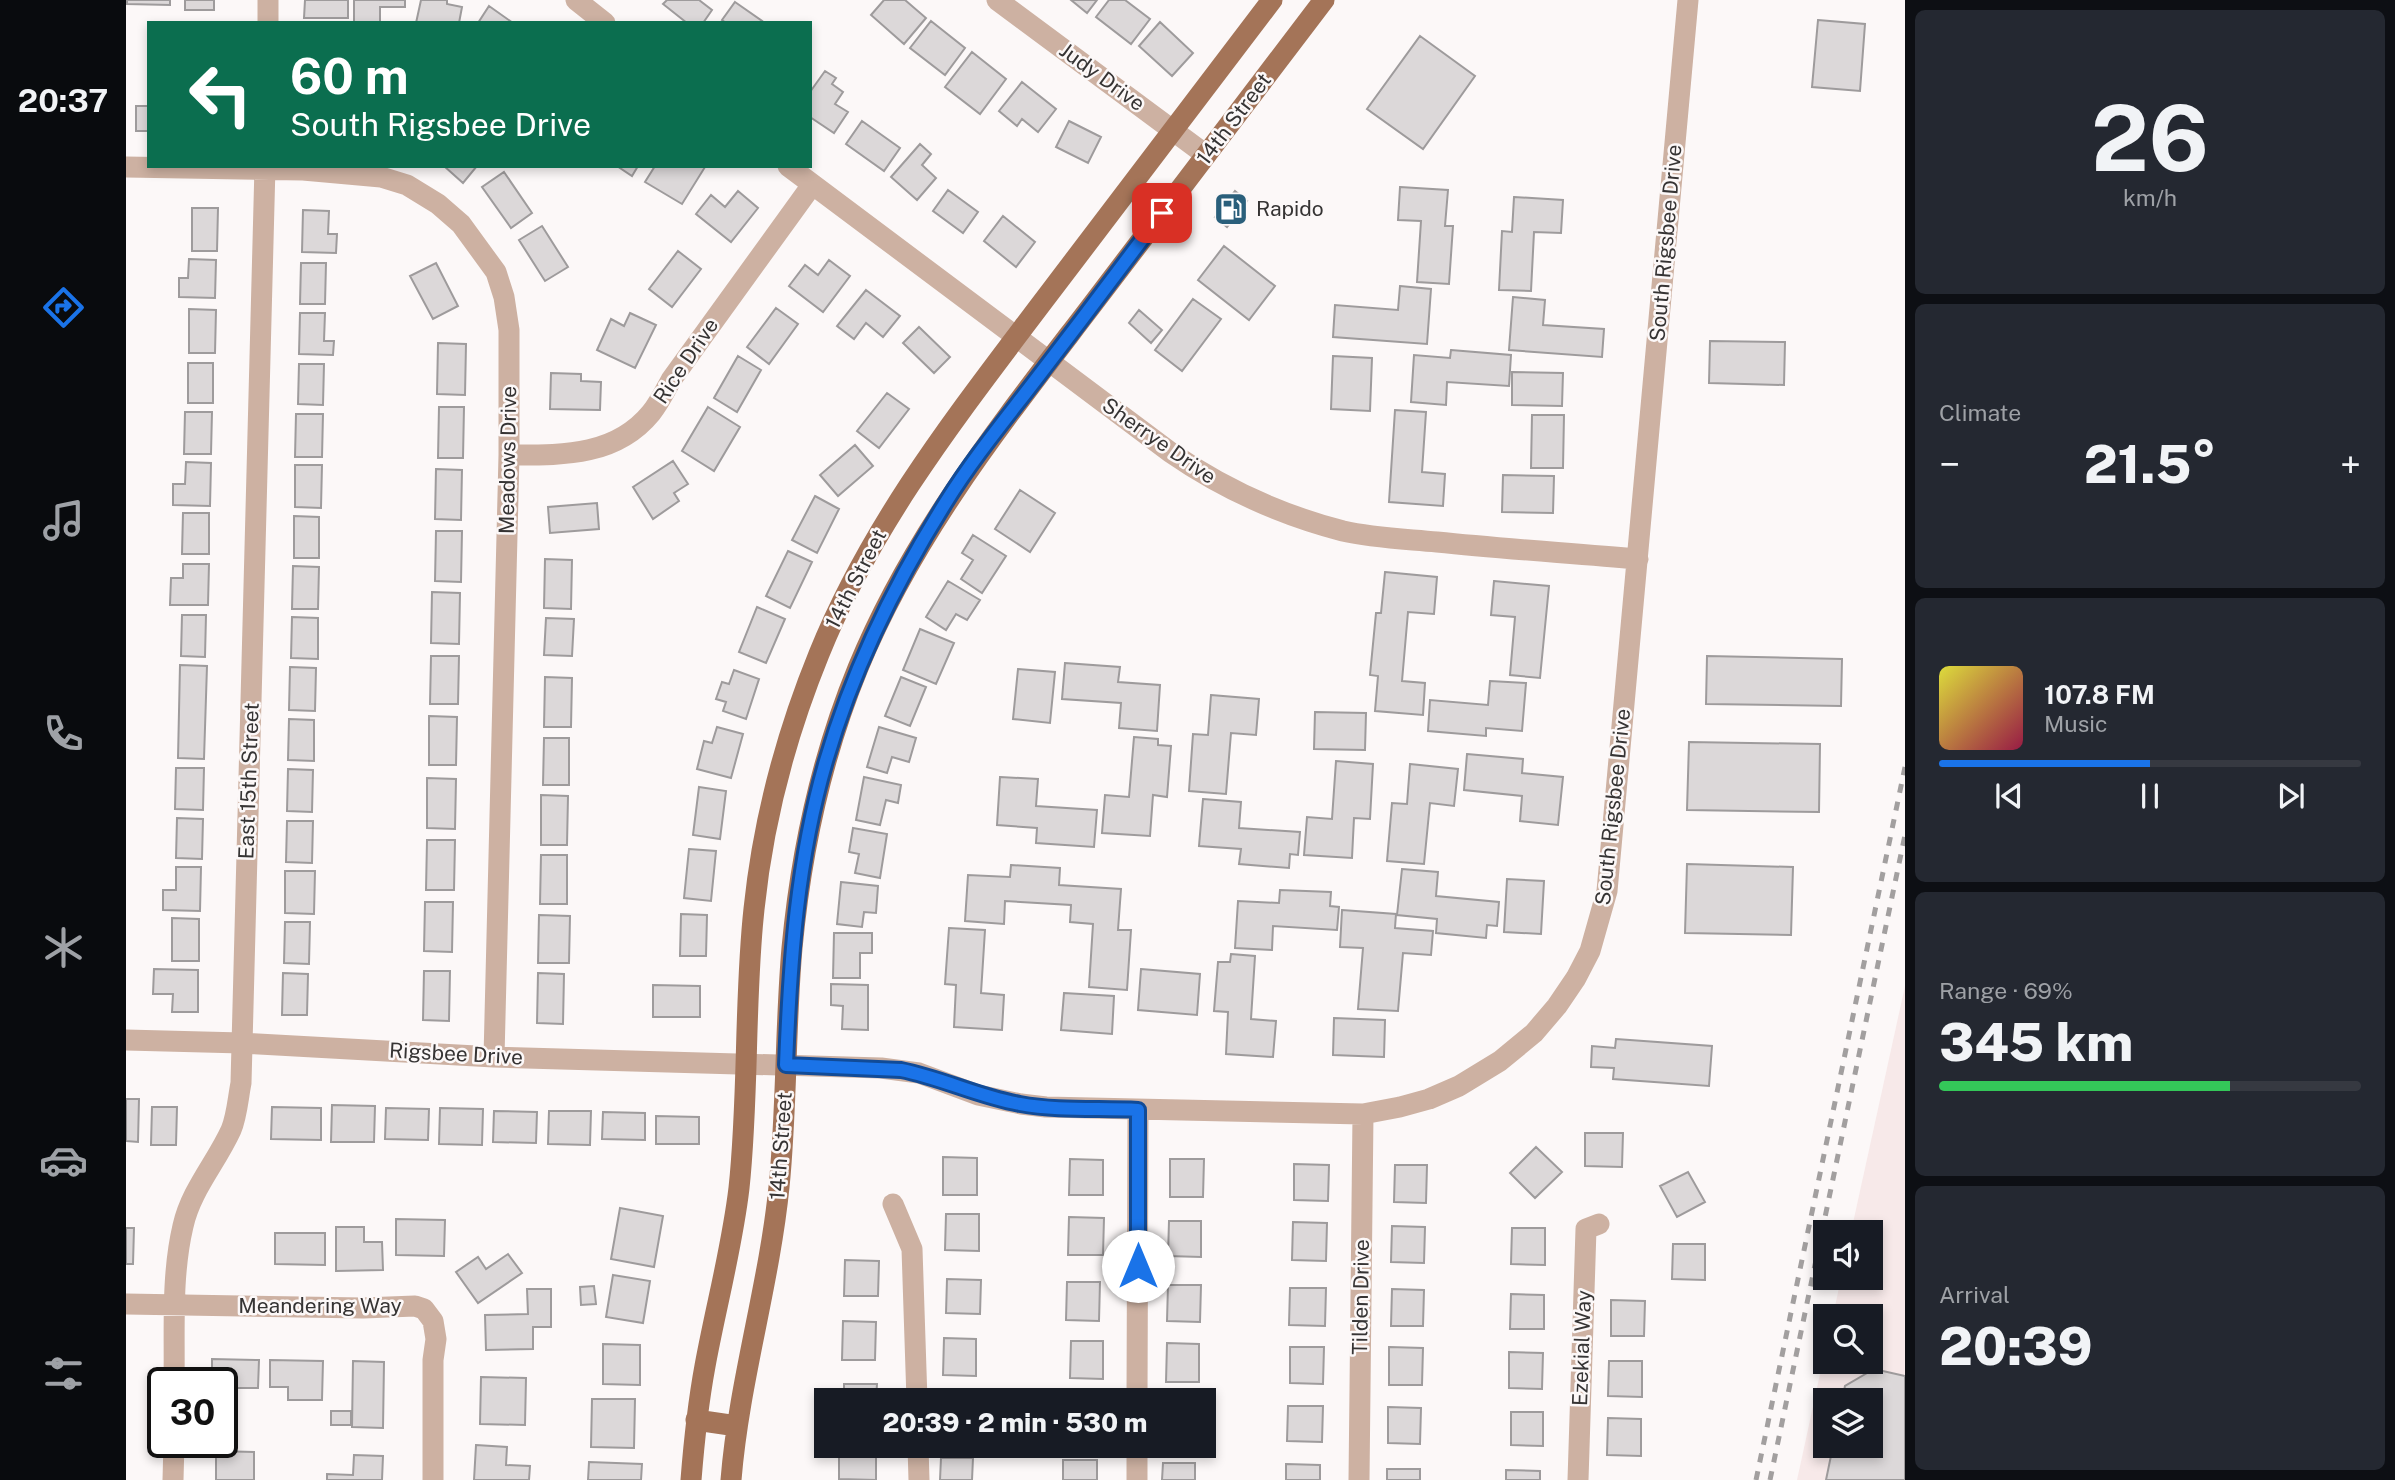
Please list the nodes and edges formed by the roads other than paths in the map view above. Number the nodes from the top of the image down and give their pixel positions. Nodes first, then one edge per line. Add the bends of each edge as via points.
1 (268, 0) edge
2 (576, 0) edge
3 (997, 0) edge
4 (1272, 0) edge
5 (1324, 0) edge
6 (1688, 0) edge
7 (268, 21) edge
8 (602, 21) edge
9 (1173, 130) junction
10 (1206, 155) junction
11 (126, 167) edge
12 (147, 167) edge
13 (265, 168) edge
14 (791, 168) edge
15 (812, 185) junction
16 (1016, 338) junction
17 (1049, 362) junction
18 (509, 455) junction
19 (1639, 559) junction
20 (126, 1040) edge
21 (242, 1043) junction
22 (494, 1057) junction
23 (746, 1063) junction
24 (786, 1065) junction
25 (1138, 1110) junction
26 (1363, 1114) junction
27 (893, 1204) dead end
28 (1599, 1224) dead end
29 (126, 1304) edge
30 (175, 1306) junction
31 (174, 1367) edge
32 (917, 1388) edge
33 (1137, 1388) edge
34 (696, 1420) junction
35 (737, 1426) junction
36 (174, 1458) edge
37 (918, 1458) edge
38 (1137, 1458) edge
39 (173, 1480) edge
40 (433, 1480) edge
41 (691, 1480) edge
42 (731, 1480) edge
43 (919, 1480) edge
44 (1137, 1480) edge
45 (1359, 1480) edge
46 (1578, 1480) edge

1 - 7 street
2 - 8 street
3 - 9 street, Judy Drive
4 - 9 main road, 14th Street
5 - 10 main road, 14th Street
6 - 19 street, South Rigsbee Drive
9 - 10 street, Judy Drive
9 - 16 main road, 14th Street
10 - 17 main road, 14th Street
11 - 12 street, Meadows Drive
13 - 18 street, Meadows Drive via 381,177 438,204 461,225 496,272 504,297 509,330
13 - 21 street, East 15th Street
14 - 15 street, Sherrye Drive
15 - 16 street, Sherrye Drive
15 - 18 street, Rice Drive via 638,426 604,447 572,455
16 - 17 street, Sherrye Drive
16 - 23 main road, 14th Street via 933,448 878,533 807,684 764,844 754,911
17 - 19 street, Sherrye Drive via 1201,474 1304,520 1380,537
17 - 24 main road, 14th Street via 930,528 875,629 847,694 822,773 803,861 792,950
18 - 22 street, Meadows Drive
19 - 26 street, South Rigsbee Drive via 1607,891 1590,951 1557,1006 1500,1061 1429,1099
20 - 21 street, Rigsbee Drive
21 - 22 street, Rigsbee Drive
21 - 30 street, East 15th Street via 241,1083 232,1127 197,1187 183,1225
22 - 23 street, Rigsbee Drive
23 - 24 street, Rigsbee Drive
23 - 34 main road, 14th Street via 736,1212
24 - 25 street, South Rigsbee Drive via 901,1070 1021,1104
24 - 35 main road, 14th Street via 774,1226
25 - 26 street, South Rigsbee Drive
25 - 33 street
26 - 45 street, Tilden Drive
27 - 32 street via 912,1249
28 - 46 street, Ezekial Way via 1586,1229
29 - 30 street, Meandering Way
30 - 31 street, East 15th Street
30 - 40 street, Meandering Way via 424,1309 433,1321 436,1339
34 - 35 main road
34 - 41 main road, 14th Street
35 - 42 main road, 14th Street
36 - 39 street
37 - 43 street
38 - 44 street

